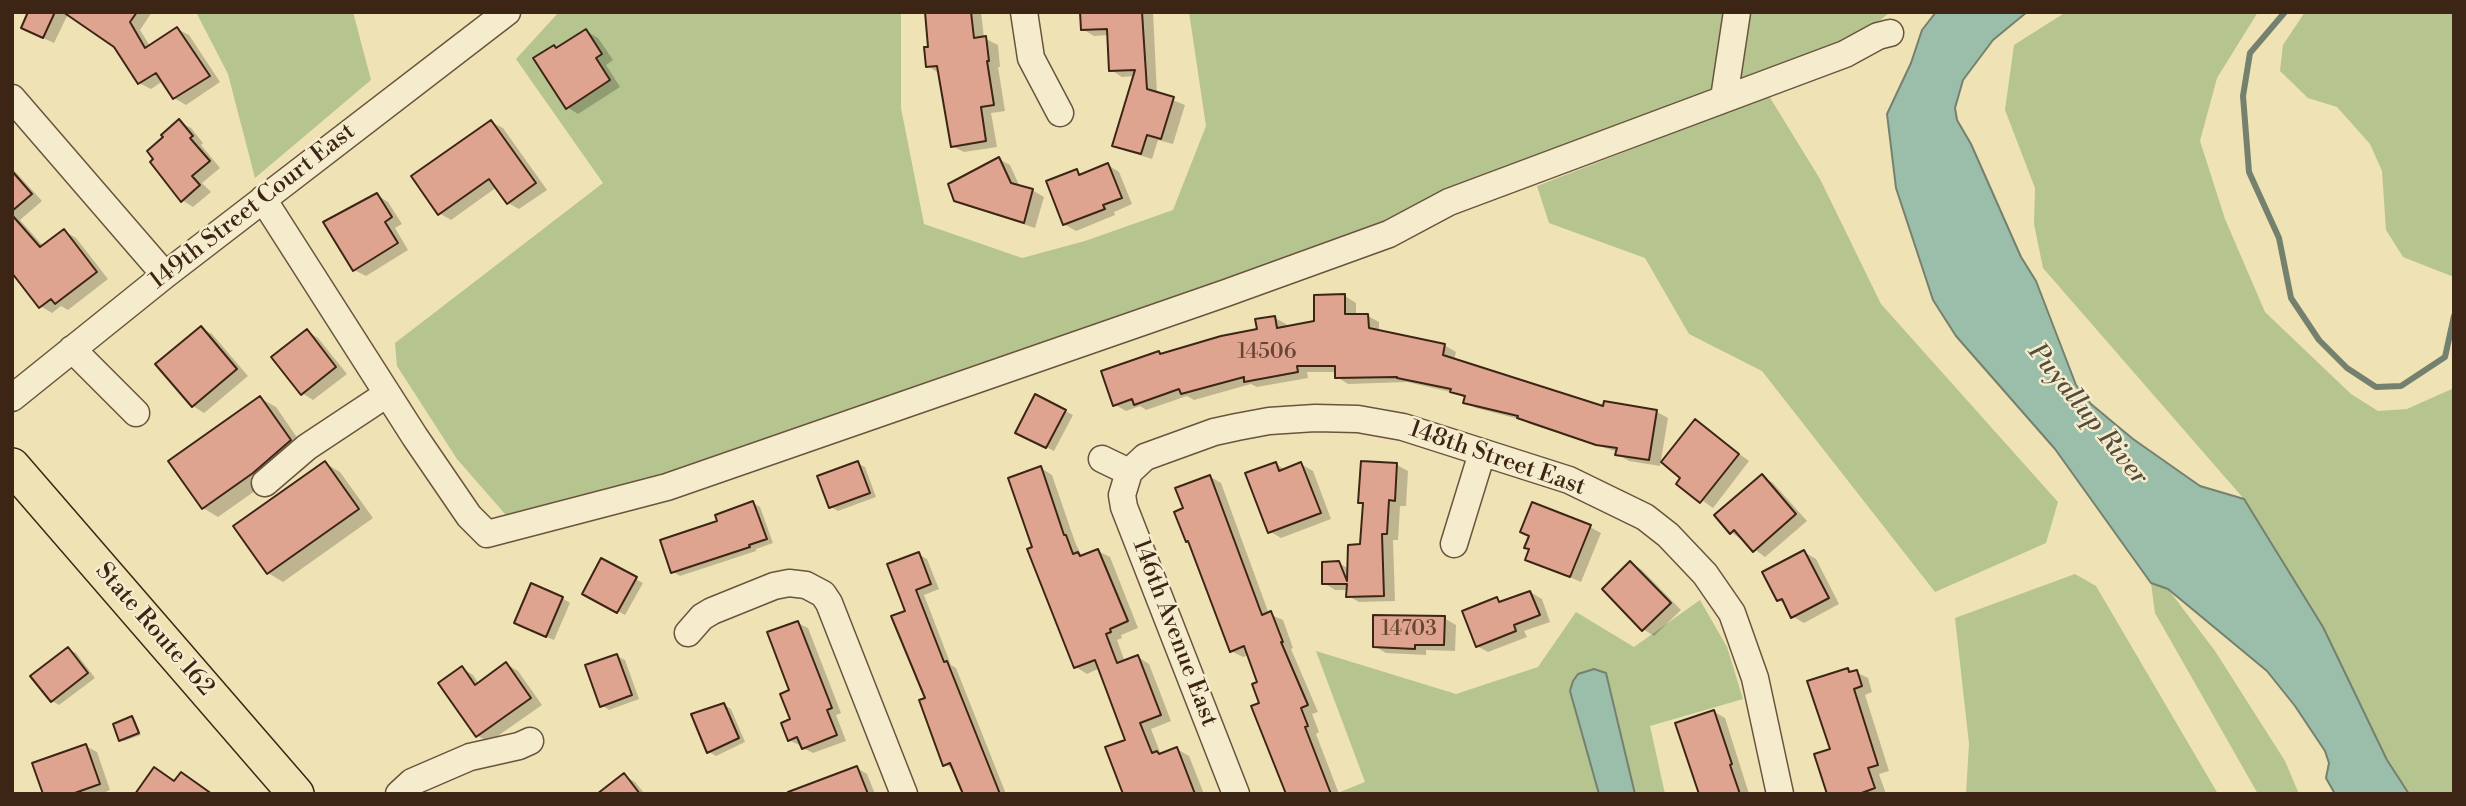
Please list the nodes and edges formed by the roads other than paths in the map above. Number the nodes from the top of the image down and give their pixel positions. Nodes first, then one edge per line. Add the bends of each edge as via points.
1 (1024, 12) edge
2 (1737, 12) edge
3 (499, 15) edge
4 (1891, 33) dead end
5 (12, 98) edge
6 (1724, 98) junction
7 (1060, 113) dead end
8 (263, 200) junction
9 (165, 275) junction
10 (72, 349) junction
11 (387, 394) junction
12 (12, 398) edge
13 (136, 413) dead end
14 (1482, 453) junction
15 (1102, 459) dead end
16 (12, 466) edge
17 (1129, 472) junction
18 (264, 483) dead end
19 (1454, 544) dead end
20 (688, 633) dead end
21 (530, 741) dead end
22 (296, 794) edge
23 (399, 794) edge
24 (904, 794) edge
25 (1236, 794) edge
26 (1780, 794) edge

1 - 7 street via 1031,58
2 - 6 street
3 - 8 street, 149th Street Court East
4 - 6 street
5 - 9 street
6 - 11 street via 1449,202 1389,234 1226,293 667,487 488,534 469,516
8 - 9 street, 149th Street Court East
8 - 11 street
9 - 10 street, 149th Street Court East
10 - 12 street, 149th Street Court East
10 - 13 street
11 - 18 street via 307,447
14 - 17 street, 148th Street East via 1403,427 1315,418 1214,432 1145,457
14 - 19 street
14 - 26 street, 148th Street East via 1569,480 1644,517 1705,574 1732,613 1755,678
15 - 17 street
16 - 22 main road, State Route 162
17 - 25 street, 146th Avenue East via 1122,495 1124,507
20 - 24 street via 712,611 775,586 806,585 823,594
21 - 23 street via 470,757 412,782

